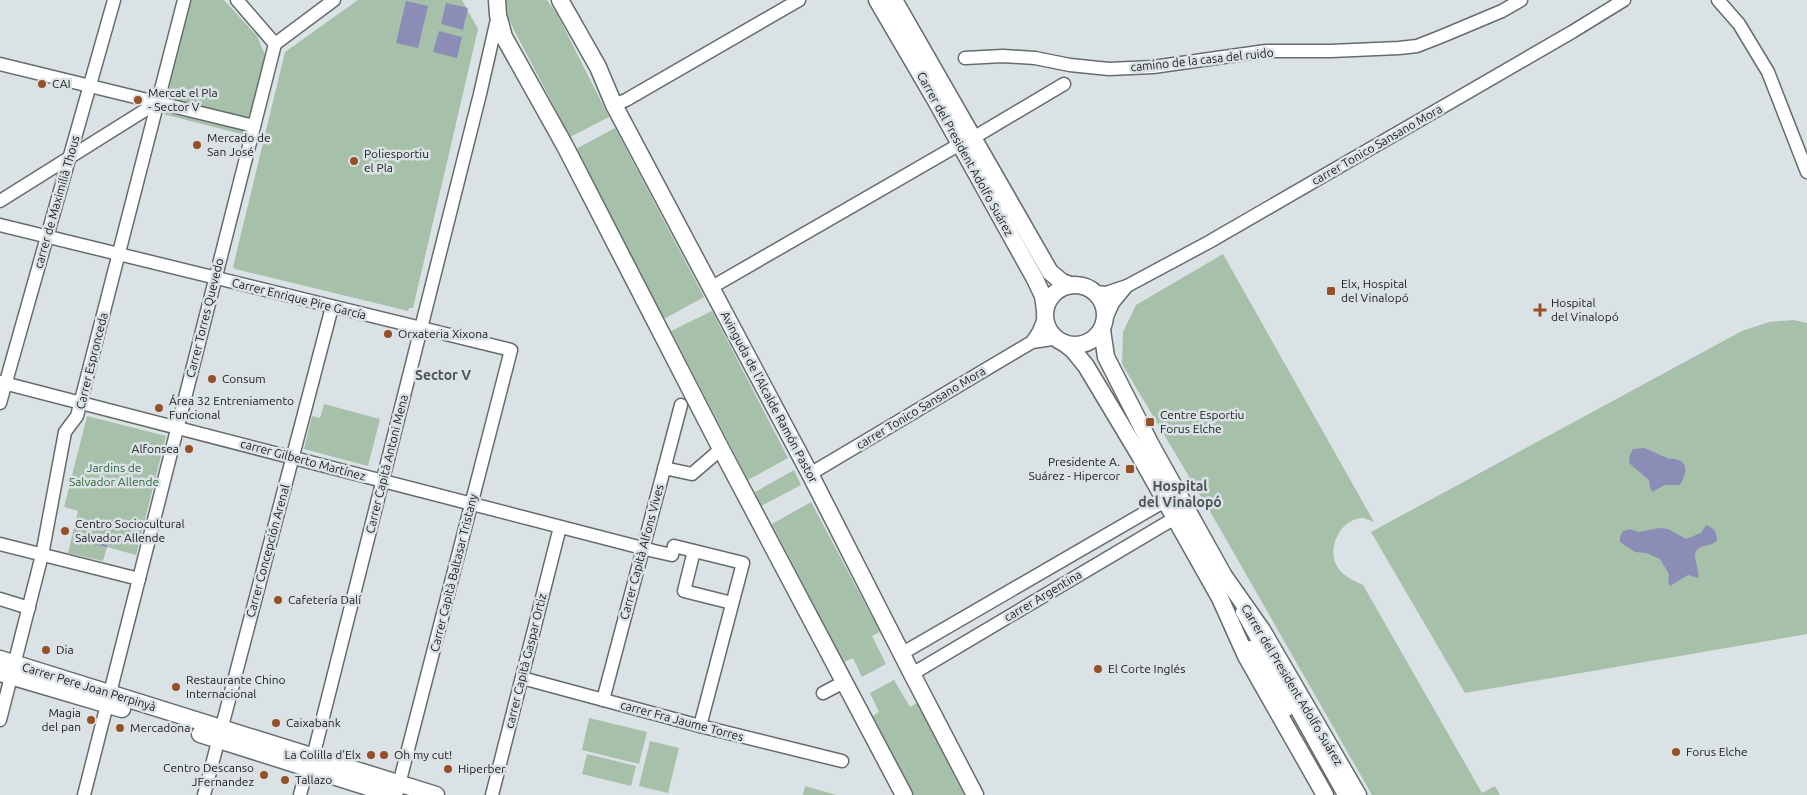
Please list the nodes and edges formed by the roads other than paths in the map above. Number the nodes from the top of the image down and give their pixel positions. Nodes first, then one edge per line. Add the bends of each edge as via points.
1 (114, 0) edge
2 (184, 0) edge
3 (237, 0) edge
4 (334, 0) edge
5 (560, 0) edge
6 (799, 0) edge
7 (877, 0) edge
8 (894, 0) edge
9 (1521, 0) edge
10 (1624, 0) edge
11 (1718, 0) edge
12 (497, 8) edge
13 (275, 44) junction
14 (965, 58) dead end
15 (0, 64) edge
16 (1064, 84) dead end
17 (90, 86) junction
18 (158, 102) junction
19 (614, 105) junction
20 (254, 126) junction
21 (966, 141) junction
22 (70, 158) junction
23 (1807, 172) edge
24 (0, 201) edge
25 (0, 225) edge
26 (47, 237) junction
27 (119, 254) junction
28 (215, 278) junction
29 (1070, 284) junction
30 (1127, 286) junction
31 (712, 287) junction
32 (1096, 292) junction
33 (332, 307) junction
34 (1045, 313) junction
35 (1103, 326) junction
36 (421, 328) junction
37 (1032, 342) junction
38 (1062, 342) junction
39 (511, 350) joint
40 (3, 382) edge
41 (81, 402) junction
42 (0, 403) edge
43 (681, 405) dead end
44 (177, 428) junction
45 (721, 450) junction
46 (292, 457) junction
47 (664, 468) junction
48 (810, 474) junction
49 (383, 481) junction
50 (1166, 501) junction
51 (472, 504) junction
52 (1174, 518) junction
53 (560, 527) junction
54 (0, 544) edge
55 (649, 550) junction
56 (694, 551) junction
57 (42, 555) junction
58 (1224, 576) junction
59 (139, 579) junction
60 (1220, 598) junction
61 (0, 599) edge
62 (732, 603) junction
63 (29, 608) junction
64 (901, 654) junction
65 (6, 668) edge
66 (912, 674) junction
67 (522, 678) junction
68 (844, 682) junction
69 (823, 693) dead end
70 (108, 699) junction
71 (603, 700) junction
72 (0, 720) edge
73 (700, 726) junction
74 (219, 734) junction
75 (842, 761) dead end
76 (310, 762) junction
77 (396, 791) edge
78 (84, 795) edge
79 (204, 795) edge
80 (300, 795) edge
81 (436, 795) edge
82 (492, 795) edge
83 (904, 795) edge
84 (976, 795) edge
85 (1325, 795) edge
86 (1337, 795) edge
87 (1344, 795) edge
88 (1358, 795) edge

1 - 17 street, carrer de Maximilià Thous
2 - 18 street, Carrer Espronceda
3 - 13 street
4 - 13 street
5 - 19 main road, Avinguda de l'Alcalde Ramón Pastor via 598,67
6 - 19 street
7 - 21 main road, Carrer del President Adolfo Suárez
8 - 21 main road, Carrer del President Adolfo Suárez
9 - 14 street, camino de la casa del ruido via 1440,37 1417,46 1399,48 1266,51 1178,64 1109,69 1035,58
10 - 30 street, carrer Tonico Sansano Mora via 1235,227
11 - 23 street via 1739,24 1768,72
12 - 36 street, Carrer Capità Antoni Mena via 480,94
12 - 45 main road via 504,37 565,146
13 - 20 street, Carrer Torres Quevedo
15 - 17 street
16 - 21 street
17 - 18 street
17 - 22 street, carrer de Maximilià Thous
18 - 20 street
18 - 22 street
18 - 27 street, Carrer Espronceda
19 - 31 main road, Avinguda de l'Alcalde Ramón Pastor
20 - 28 street, Carrer Torres Quevedo
21 - 29 main road, Carrer del President Adolfo Suárez via 1050,272
21 - 31 street
21 - 34 main road, Carrer del President Adolfo Suárez via 1040,288
22 - 24 street
22 - 26 street, carrer de Maximilià Thous
25 - 26 street, Carrer Enrique Pire García
26 - 27 street, Carrer Enrique Pire García
26 - 40 street, carrer de Maximilià Thous
27 - 28 street, Carrer Enrique Pire García
27 - 41 street, Carrer Espronceda
28 - 33 street, Carrer Enrique Pire García
28 - 44 street, Carrer Torres Quevedo
29 - 32 main road via 1083,285
29 - 34 main road via 1054,292
30 - 32 street, carrer Tonico Sansano Mora via 1106,293
30 - 35 street, carrer Tonico Sansano Mora via 1113,303
31 - 48 main road, Avinguda de l'Alcalde Ramón Pastor
32 - 35 main road via 1104,304
33 - 36 street, Carrer Enrique Pire García
33 - 46 street, Carrer Concepción Arenal
34 - 37 street
34 - 38 main road via 1049,330
35 - 38 main road via 1093,340 1084,344
35 - 58 main road, Carrer del President Adolfo Suárez via 1106,357
36 - 39 street, Carrer Enrique Pire García
36 - 49 street, Carrer Capità Antoni Mena
37 - 38 street, carrer Tonico Sansano Mora via 1052,339
37 - 48 street, carrer Tonico Sansano Mora
38 - 50 main road, Carrer del President Adolfo Suárez via 1086,366
39 - 51 street, Carrer Capità Baltasar Tristany
40 - 41 street, carrer Gilberto Martínez
40 - 42 street, carrer de Maximilià Thous
41 - 44 street, carrer Gilberto Martínez
41 - 57 street, Carrer Espronceda via 77,416 65,432
43 - 47 street, Carrer Capità Alfons Vives
44 - 46 street, carrer Gilberto Martínez
44 - 59 street, Carrer Torres Quevedo
45 - 47 street via 692,474
45 - 68 main road
46 - 49 street, carrer Gilberto Martínez
46 - 74 street, Carrer Concepción Arenal
47 - 55 street, Carrer Capità Alfons Vives
48 - 64 main road, Avinguda de l'Alcalde Ramón Pastor
49 - 51 street, carrer Gilberto Martínez
49 - 76 street, Carrer Capità Antoni Mena
50 - 52 main road, Carrer del President Adolfo Suárez
50 - 64 street, carrer Argentina
51 - 53 street, carrer Gilberto Martínez
51 - 77 street, Carrer Capità Baltasar Tristany
52 - 60 main road, Carrer del President Adolfo Suárez
52 - 66 street, carrer Argentina
53 - 55 street, carrer Gilberto Martínez
53 - 67 street, carrer Capità Gaspar Ortiz
54 - 57 street
55 - 56 street, carrer Gilberto Martínez via 672,555 674,546
55 - 71 street, Carrer Capità Alfons Vives
56 - 62 street via 684,591
56 - 62 street, carrer Gilberto Martínez via 743,563
57 - 59 street
57 - 63 street, Carrer Espronceda
58 - 87 street, Carrer del President Adolfo Suárez
58 - 88 main road, Carrer del President Adolfo Suárez via 1262,630
59 - 70 street, Carrer Torres Quevedo
60 - 85 main road, Carrer del President Adolfo Suárez via 1246,656
60 - 86 street, Carrer del President Adolfo Suárez
61 - 63 street
62 - 73 street
63 - 65 street, Carrer Espronceda
64 - 66 main road, Avinguda de l'Alcalde Ramón Pastor
65 - 70 main road, Carrer Pere Joan Perpinyà
65 - 72 street, Carrer Espronceda
66 - 84 main road, Avinguda de l'Alcalde Ramón Pastor
67 - 71 street, carrer Fra Jaume Torres
67 - 82 street, carrer Capità Gaspar Ortiz
68 - 69 street
68 - 83 main road
70 - 74 main road, Carrer Pere Joan Perpinyà
70 - 78 street, Carrer Torres Quevedo
71 - 73 street, carrer Fra Jaume Torres
73 - 75 street, carrer Fra Jaume Torres
74 - 76 main road, Carrer Pere Joan Perpinyà
74 - 79 street, Carrer Concepción Arenal
76 - 77 main road, Carrer Pere Joan Perpinyà
76 - 80 street, Carrer Capità Antoni Mena
77 - 81 main road, Carrer Pere Joan Perpinyà

